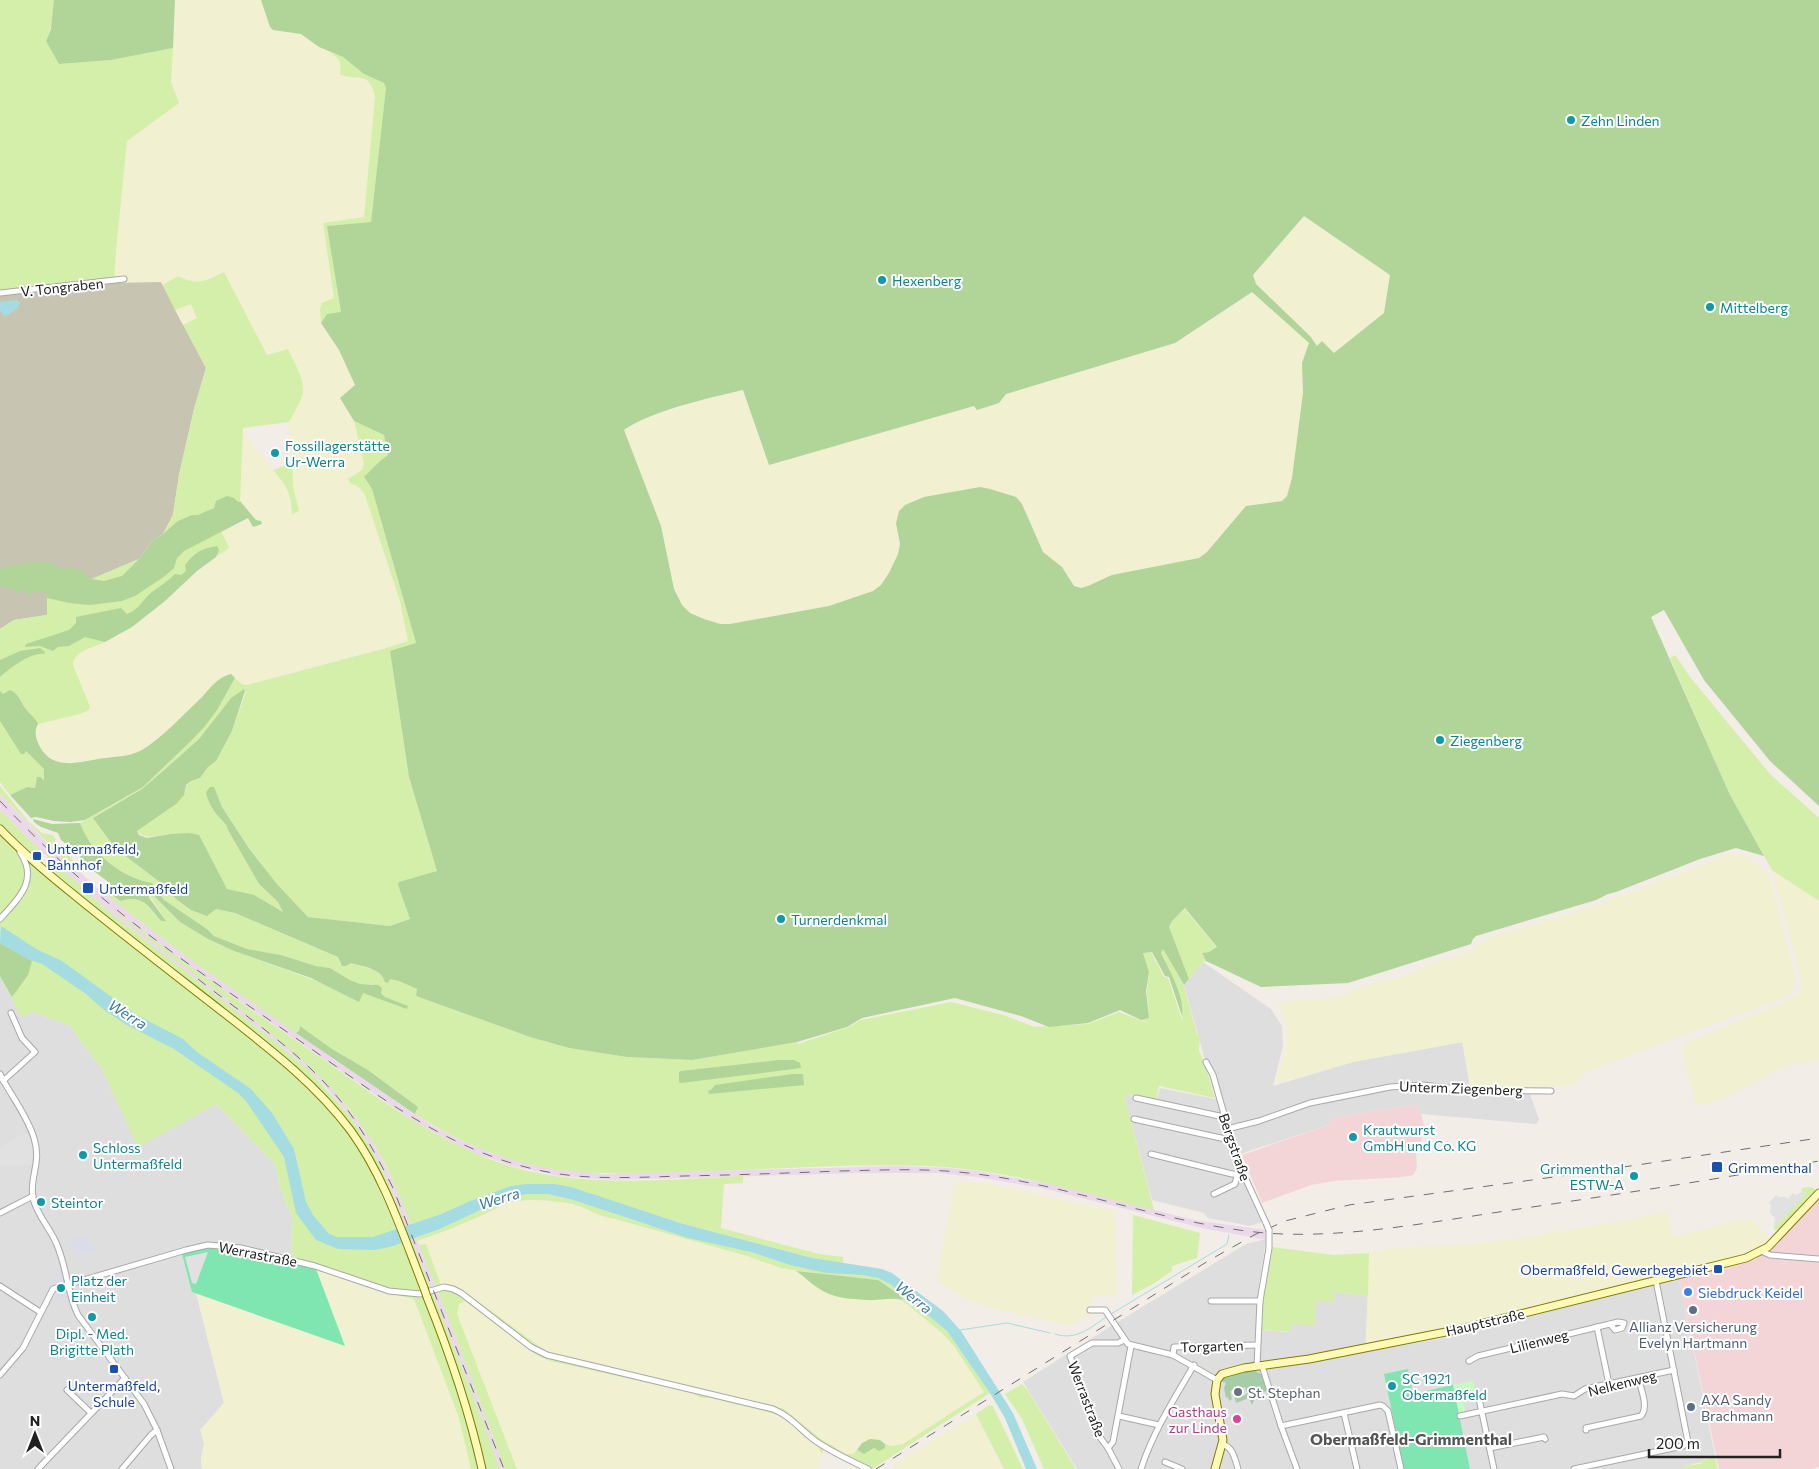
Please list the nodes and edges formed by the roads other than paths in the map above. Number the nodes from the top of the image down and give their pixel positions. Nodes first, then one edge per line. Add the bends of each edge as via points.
1 (124, 279) dead end
2 (0, 293) edge
3 (0, 829) edge
4 (16, 845) junction
5 (0, 919) edge
6 (11, 1012) dead end
7 (1206, 1062) dead end
8 (0, 1074) edge
9 (3, 1081) junction
10 (1551, 1091) dead end
11 (1136, 1098) dead end
12 (1224, 1117) junction
13 (1134, 1118) dead end
14 (1227, 1129) junction
15 (1230, 1140) junction
16 (1151, 1154) dead end
17 (1240, 1175) junction
18 (1819, 1193) edge
19 (1214, 1194) dead end
20 (33, 1196) junction
21 (0, 1213) edge
22 (1761, 1251) junction
23 (1819, 1259) edge
24 (1656, 1281) junction
25 (68, 1285) junction
26 (0, 1286) edge
27 (422, 1291) junction
28 (1211, 1300) dead end
29 (1260, 1301) junction
30 (1090, 1310) dead end
31 (40, 1312) junction
32 (1610, 1324) dead end
33 (1597, 1327) junction
34 (1124, 1340) junction
35 (1257, 1345) junction
36 (1131, 1346) junction
37 (1173, 1355) junction
38 (1469, 1361) dead end
39 (1194, 1365) junction
40 (1259, 1366) junction
41 (1674, 1370) junction
42 (0, 1375) edge
43 (125, 1378) junction
44 (1638, 1378) junction
45 (1217, 1380) junction
46 (1609, 1384) junction
47 (67, 1390) dead end
48 (1478, 1394) dead end
49 (1482, 1411) junction
50 (91, 1413) junction
51 (1344, 1413) junction
52 (1119, 1416) junction
53 (1460, 1416) dead end
54 (1160, 1425) junction
55 (1281, 1426) junction
56 (157, 1430) junction
57 (1586, 1430) dead end
58 (1545, 1439) dead end
59 (1222, 1444) junction
60 (1108, 1448) junction
61 (1490, 1448) junction
62 (1166, 1462) dead end
63 (38, 1469) edge
64 (122, 1469) edge
65 (171, 1469) edge
66 (482, 1469) edge
67 (868, 1469) edge
68 (1119, 1469) edge
69 (1141, 1469) edge
70 (1182, 1469) edge
71 (1215, 1469) edge
72 (1238, 1469) edge
73 (1297, 1469) edge
74 (1357, 1469) edge
75 (1401, 1469) edge
76 (1494, 1469) edge
77 (1574, 1469) edge

1 - 2 street, V. Tongraben
3 - 4 main road
4 - 5 street via 26,860 28,874 24,889
4 - 27 main road via 120,933 282,1058 323,1097 368,1158 412,1256
6 - 9 street via 22,1038 35,1052
7 - 12 street, Bergstraße via 1213,1075
8 - 9 street
9 - 20 street via 25,1117 37,1147
10 - 14 street, Unterm Ziegenberg via 1466,1090 1423,1085 1390,1087 1310,1103
11 - 12 street
12 - 14 street, Bergstraße
13 - 15 street
14 - 15 street, Bergstraße
15 - 17 street, Bergstraße
16 - 17 street
17 - 19 street via 1235,1184
17 - 29 street, Bergstraße, bridge via 1269,1230
18 - 22 main road, Hauptstraße
20 - 21 street
20 - 25 street via 38,1212 58,1247
22 - 23 street via 1770,1255
22 - 24 main road, Hauptstraße via 1746,1258
24 - 40 main road, Hauptstraße via 1405,1341
24 - 41 street
25 - 27 street, Werrastraße via 208,1245 241,1248 315,1266 389,1291
25 - 31 street, Werrastraße via 53,1289
25 - 43 street via 78,1315
26 - 31 street
27 - 66 main road, bridge via 428,1297 461,1388
27 - 67 street via 452,1288 547,1356 782,1412 820,1444
28 - 29 street
29 - 35 street
30 - 34 street via 1105,1310
31 - 42 street, Werrastraße via 23,1348
32 - 33 street, Lilienweg
33 - 38 street, Lilienweg via 1478,1356
33 - 46 street
34 - 36 street
34 - 60 street, Werrastraße via 1092,1343 1070,1356 1099,1436
35 - 37 street, Torgarten via 1174,1347
35 - 40 street
36 - 37 street
36 - 52 street
37 - 39 street
39 - 45 street
39 - 54 street
40 - 45 main road, Hauptstraße via 1232,1370
40 - 55 street
41 - 44 street, Nelkenweg
41 - 77 street via 1688,1437 1686,1444
43 - 50 street
43 - 56 street via 144,1404
44 - 46 street, Nelkenweg
44 - 57 street via 1644,1414
45 - 59 main road via 1215,1394
46 - 49 street, Nelkenweg via 1586,1389 1574,1396 1562,1394
47 - 50 street
48 - 49 street
49 - 53 street, Nelkenweg
49 - 61 street
50 - 63 street
51 - 55 street
51 - 74 street
51 - 75 street via 1384,1406
52 - 54 street
52 - 60 street via 1113,1442
54 - 69 street
55 - 73 street
56 - 64 street
56 - 65 street
58 - 61 street
59 - 71 main road
59 - 72 street via 1229,1446
60 - 68 street, Werrastraße
61 - 76 street
62 - 70 street

